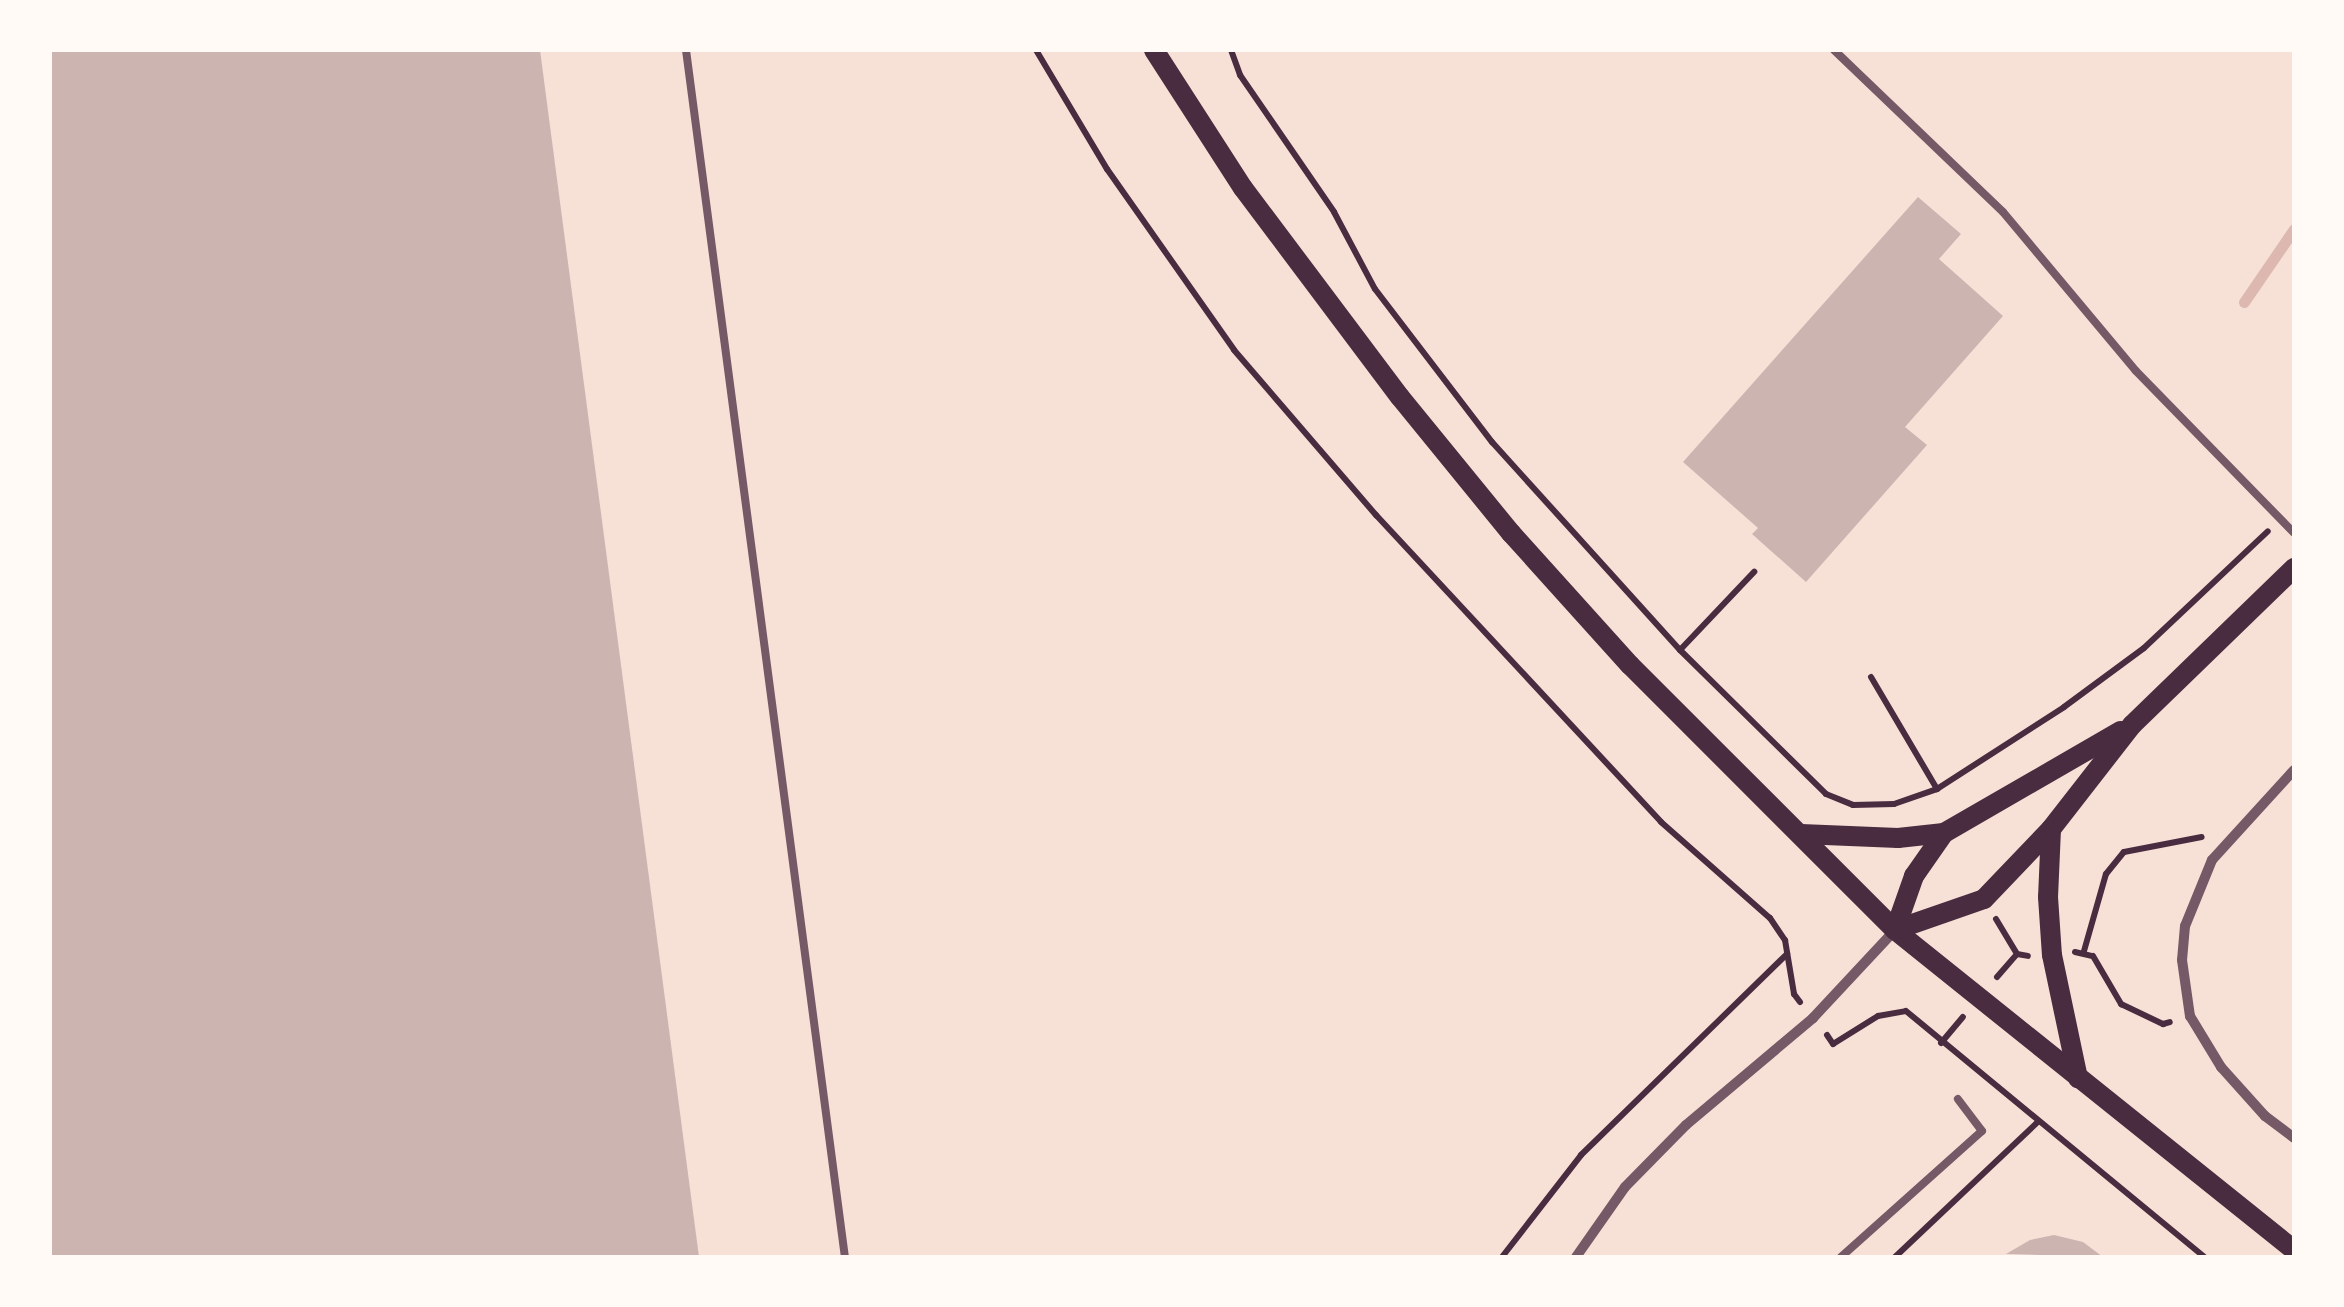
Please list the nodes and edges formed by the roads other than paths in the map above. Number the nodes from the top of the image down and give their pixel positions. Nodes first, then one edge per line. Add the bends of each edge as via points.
1 (686, 50) edge
2 (1154, 50) edge
3 (1834, 50) edge
4 (2294, 533) edge
5 (2294, 568) edge
6 (2132, 725) junction
7 (2294, 770) edge
8 (2051, 829) junction
9 (1944, 833) junction
10 (1801, 834) junction
11 (1895, 930) junction
12 (2078, 1078) junction
13 (1958, 1099) dead end
14 (2294, 1138) edge
15 (2294, 1250) edge
16 (845, 1257) edge
17 (1576, 1257) edge
18 (1841, 1257) edge

1 - 16 lane
2 - 10 main road via 1302,268 1510,533 1630,666
3 - 4 lane via 2003,212 2136,371
5 - 6 main road
6 - 8 main road
6 - 9 main road
7 - 14 street via 2228,839 2197,888 2182,960 2190,1016 2221,1067
8 - 11 main road via 1984,899
8 - 12 main road via 2052,955
9 - 10 main road
9 - 11 main road via 1914,876
10 - 11 main road
11 - 12 main road
11 - 17 street via 1813,1018 1686,1125 1625,1187
12 - 15 main road
13 - 18 lane via 1982,1131

